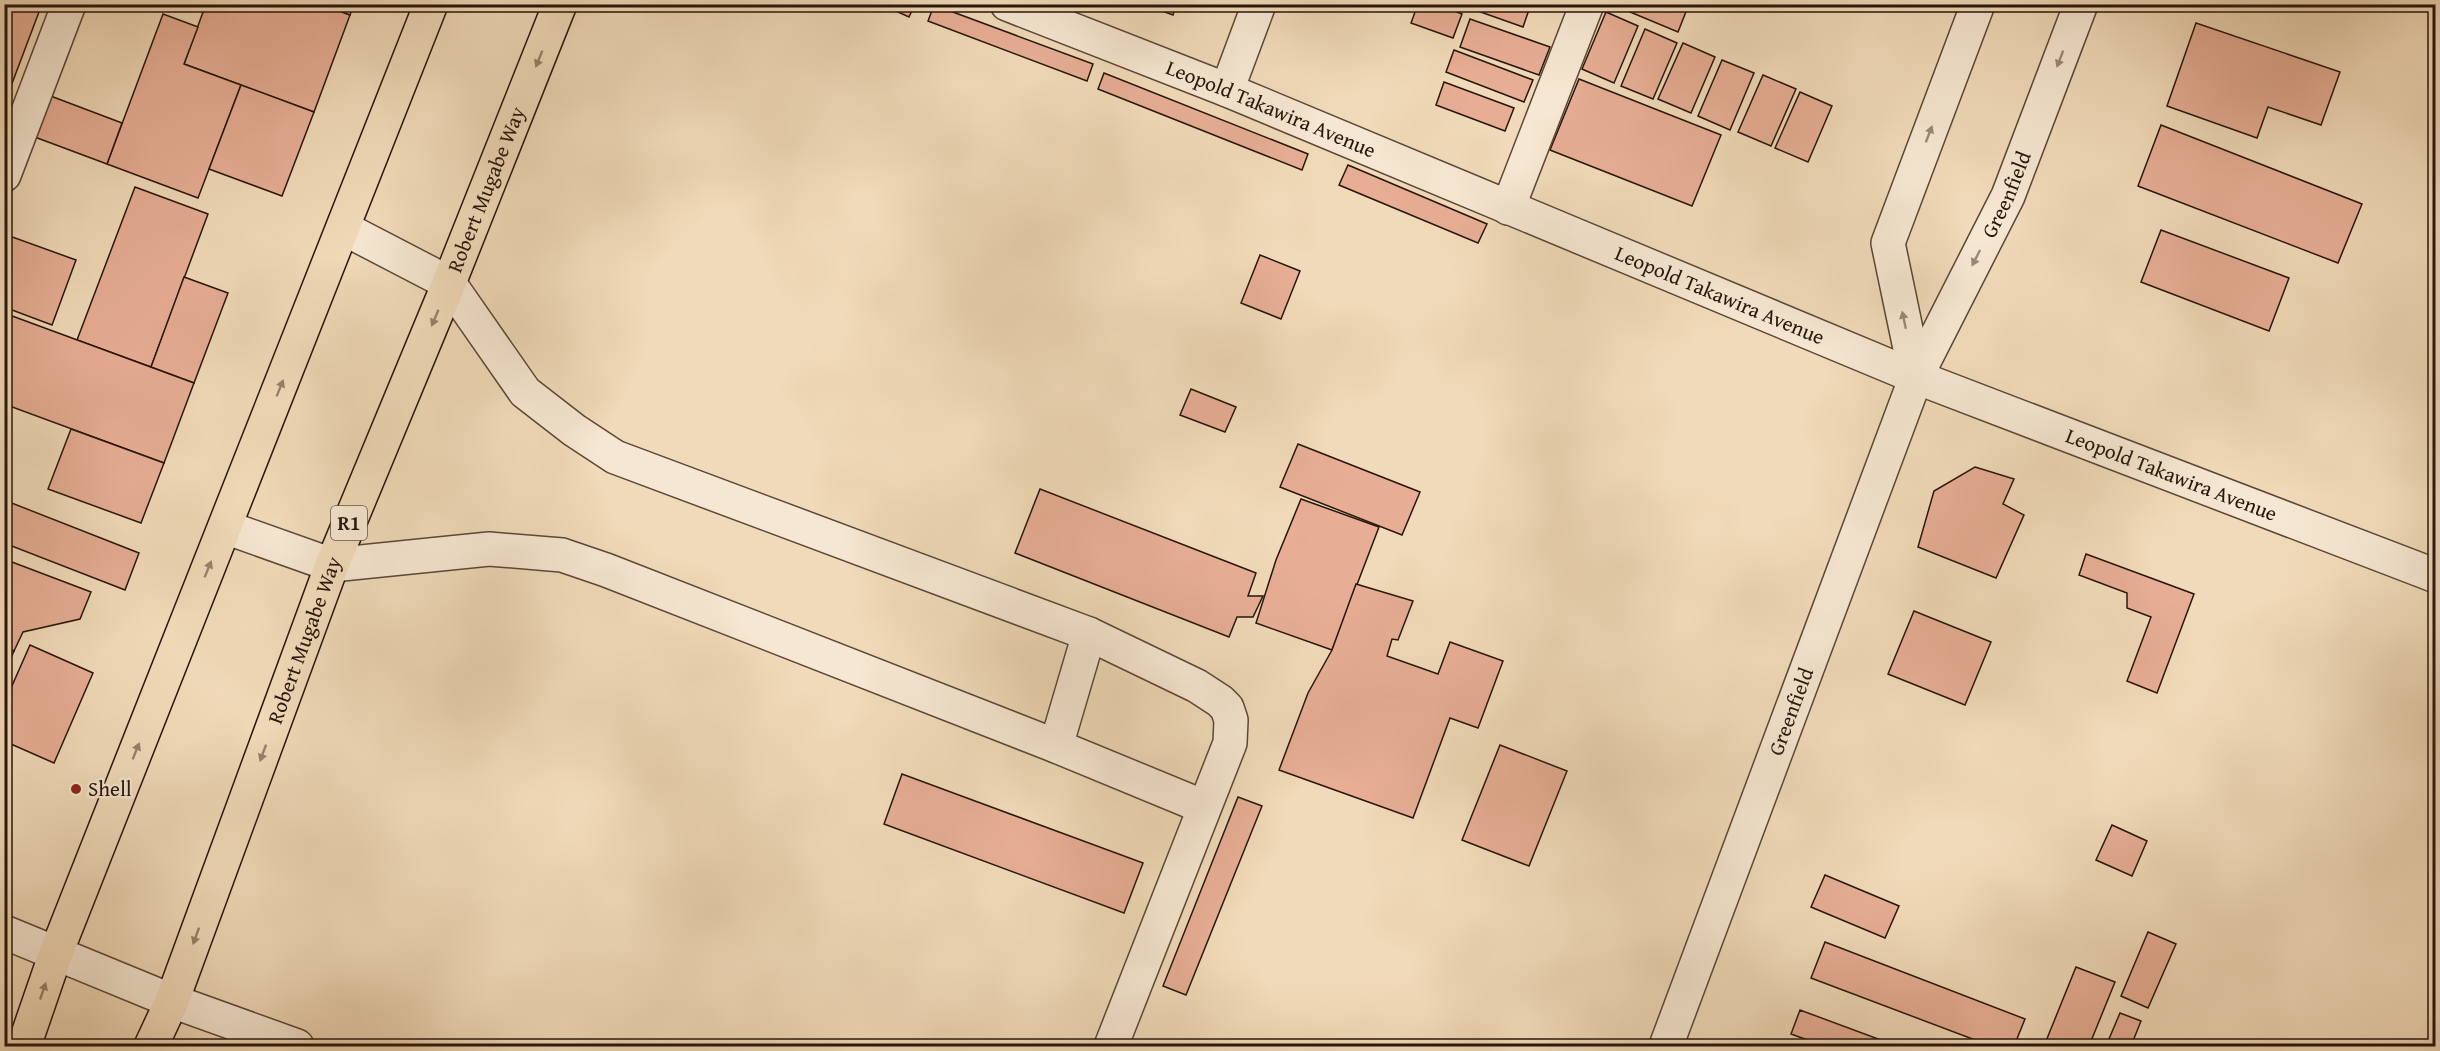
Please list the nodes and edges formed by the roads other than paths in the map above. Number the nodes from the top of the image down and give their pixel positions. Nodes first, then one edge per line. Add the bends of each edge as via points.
1 (69, 4) edge
2 (431, 4) edge
3 (560, 4) edge
4 (1007, 4) edge
5 (1259, 4) edge
6 (1587, 4) edge
7 (1978, 4) edge
8 (2081, 4) edge
9 (1227, 90) junction
10 (4, 175) edge
11 (1508, 208) junction
12 (343, 228) junction
13 (449, 283) junction
14 (1916, 377) junction
15 (225, 527) junction
16 (332, 565) junction
17 (2436, 576) edge
18 (1089, 634) junction
19 (1056, 746) junction
20 (1204, 807) junction
21 (4, 932) edge
22 (56, 953) junction
23 (172, 1000) junction
24 (24, 1047) edge
25 (151, 1047) edge
26 (297, 1047) edge
27 (1111, 1047) edge
28 (1666, 1047) edge

1 - 10 street
2 - 12 highway
3 -> 13 highway, Robert Mugabe Way / R1
4 - 9 street, Leopold Takawira Avenue
5 - 9 street
6 - 11 street
14 -> 7 street via 1888,243
8 -> 14 street, Greenfield via 2008,196
9 - 11 street, Leopold Takawira Avenue
11 - 14 street, Leopold Takawira Avenue
12 - 13 street
15 -> 12 highway
13 -> 16 highway, Robert Mugabe Way / R1
13 - 18 street via 525,392 615,456
14 - 17 street, Leopold Takawira Avenue
14 - 28 street, Greenfield
15 - 16 street
22 -> 15 highway
16 - 19 street via 489,549 562,555
16 -> 23 highway, Robert Mugabe Way / R1
18 - 19 street
18 - 20 street via 1197,686 1227,708 1230,743
19 - 20 street
20 - 27 street
21 - 22 street
22 - 23 street
24 -> 22 highway
23 - 25 highway, Robert Mugabe Way / R1
23 - 26 street

